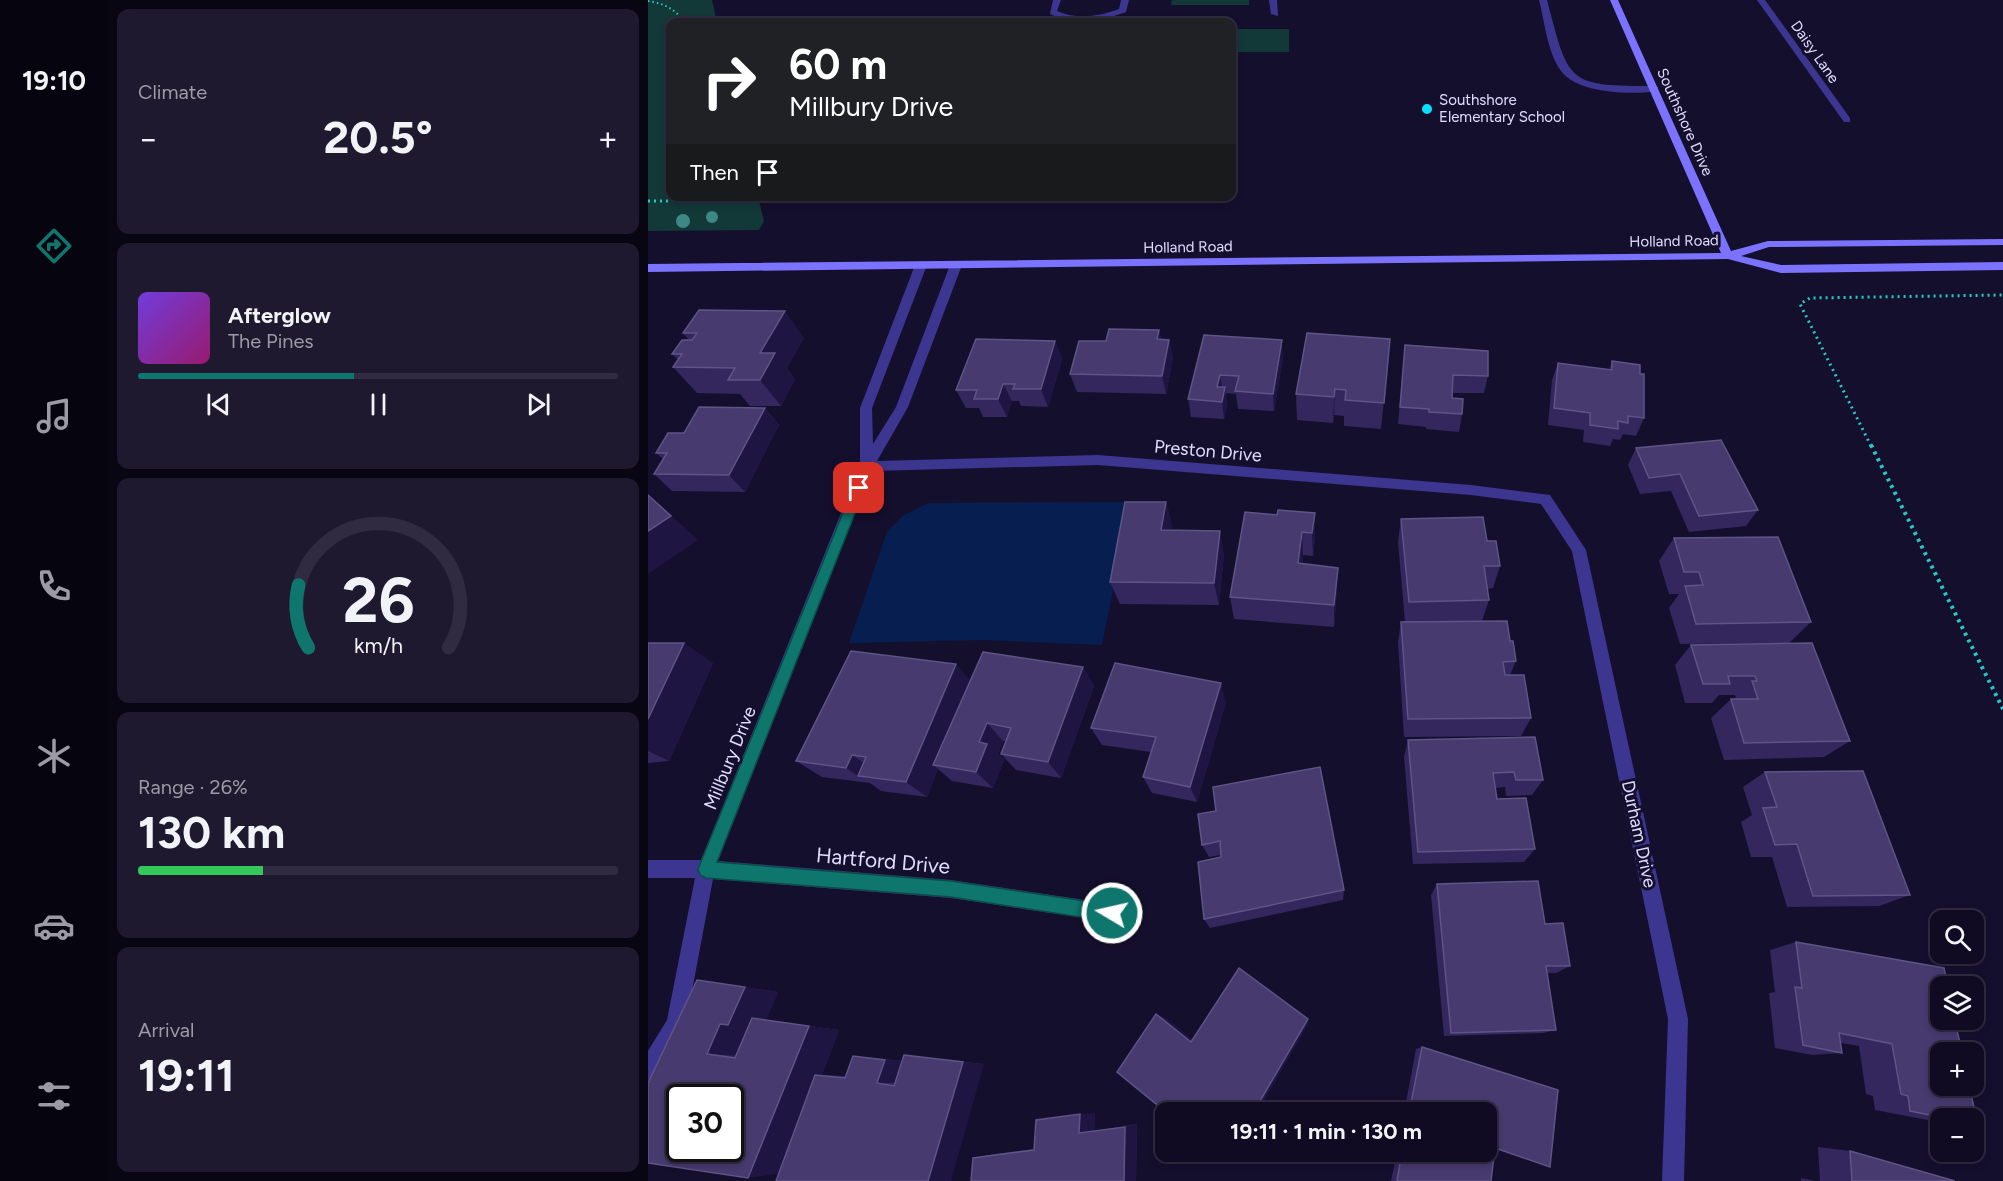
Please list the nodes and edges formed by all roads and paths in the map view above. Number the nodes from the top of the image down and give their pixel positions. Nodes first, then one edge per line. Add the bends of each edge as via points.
1 (1057, 0) edge
2 (1125, 0) edge
3 (1273, 0) edge
4 (1543, 0) edge
5 (1614, 0) edge
6 (1761, 0) edge
7 (648, 1) edge
8 (1275, 14) dead end
9 (681, 18) edge
10 (1655, 89) junction
11 (1847, 120) dead end
12 (648, 201) edge
13 (666, 201) edge
14 (2003, 242) edge
15 (1728, 256) junction
16 (956, 265) junction
17 (921, 266) junction
18 (2003, 266) edge
19 (648, 268) edge
20 (2003, 295) edge
21 (867, 466) junction
22 (1545, 499) joint
23 (2003, 709) edge
24 (648, 869) edge
25 (706, 869) junction
26 (1112, 913) dead end
27 (648, 1070) edge
28 (1673, 1181) edge

1 - 2 street via 1053,12 1060,17 1109,16 1123,10
3 - 8 street
4 - 10 street via 1559,61 1577,81 1592,87
5 - 10 main road, Southshore Drive
6 - 11 street, Daisy Lane
7 - 9 path via 679,13
10 - 15 main road, Southshore Drive
12 - 13 path
14 - 15 main road, Holland Road via 1768,244
15 - 16 main road, Holland Road
15 - 18 main road, Holland Road via 1782,269
16 - 17 main road, Holland Road
16 - 21 street, Millbury Drive via 902,407
17 - 19 main road, Holland Road
17 - 21 street, Millbury Drive via 866,408
20 - 23 path via 1810,298 1800,304
21 - 22 street, Preston Drive via 1098,460
21 - 25 street, Millbury Drive
22 - 28 street, Durham Drive via 1579,550 1678,1019
24 - 25 street, Hartford Drive
25 - 26 street, Hartford Drive via 951,889
25 - 27 street, Millbury Drive via 676,1023

